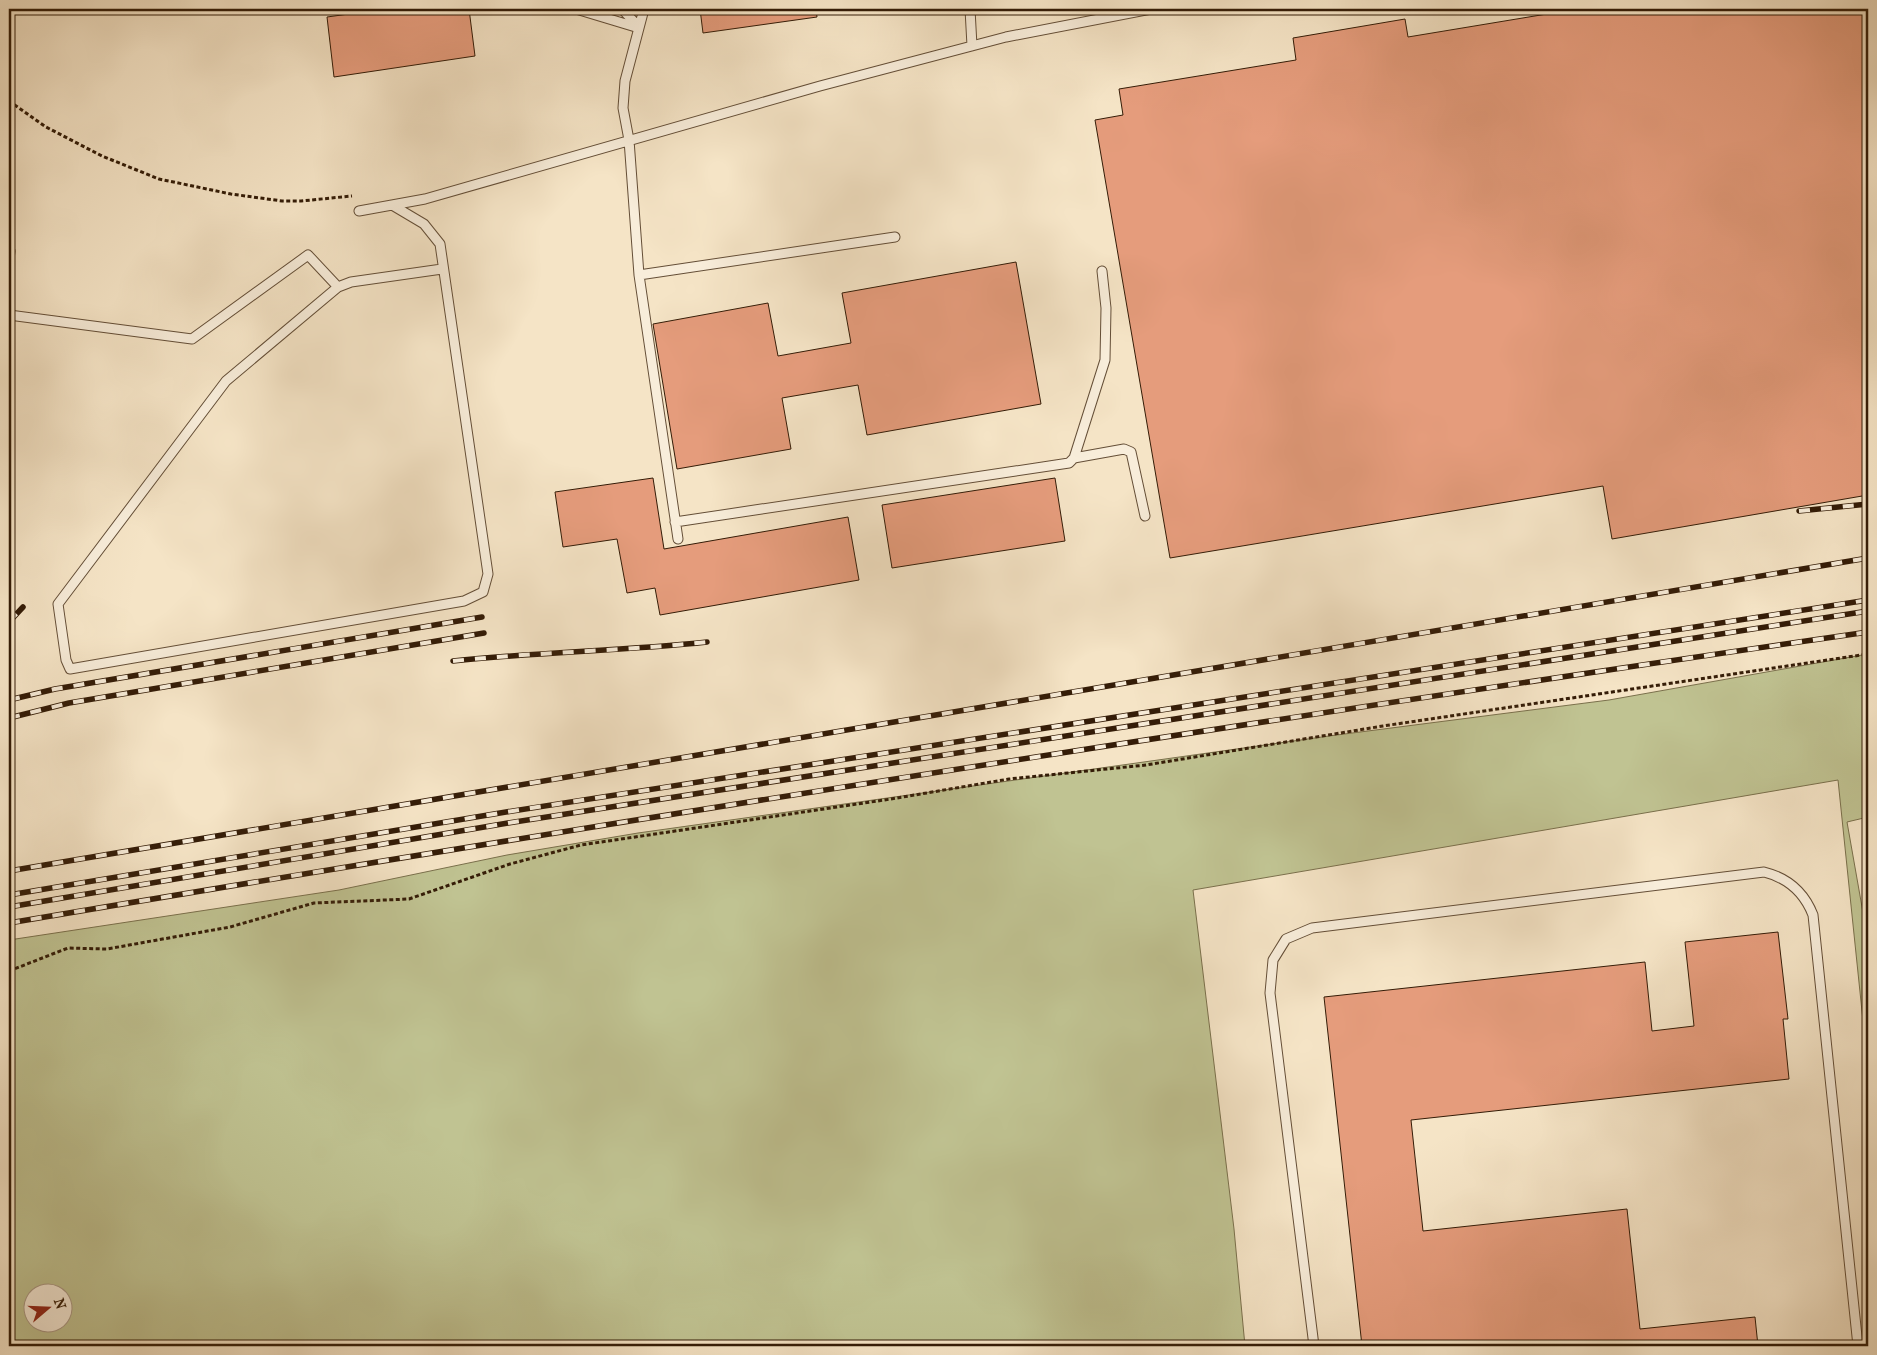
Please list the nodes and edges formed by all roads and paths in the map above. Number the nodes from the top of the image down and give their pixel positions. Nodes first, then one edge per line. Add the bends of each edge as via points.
1 (576, 9) edge
2 (622, 9) edge
3 (644, 9) edge
4 (970, 9) edge
5 (1151, 9) edge
6 (639, 28) junction
7 (972, 46) junction
8 (9, 100) edge
9 (629, 140) junction
10 (352, 196) dead end
11 (392, 205) junction
12 (359, 211) dead end
13 (895, 237) dead end
14 (442, 269) junction
15 (1102, 271) dead end
16 (639, 275) junction
17 (338, 287) junction
18 (9, 315) edge
19 (1074, 458) junction
20 (1146, 516) dead end
21 (675, 522) junction
22 (678, 539) dead end
23 (1868, 654) edge
24 (9, 971) edge
25 (1314, 1346) edge
26 (1858, 1346) edge

1 - 6 lane
2 - 6 lane
3 - 6 lane
4 - 7 lane
5 - 7 lane
6 - 9 lane via 623,108
7 - 9 lane
8 - 10 path via 70,140 159,179 282,201
9 - 11 lane via 425,199
9 - 16 lane
11 - 12 lane
11 - 14 lane via 424,224 440,244
13 - 16 lane
14 - 17 lane via 351,282
14 - 17 lane via 488,574 483,592 464,600 70,668 58,604 226,381
15 - 19 lane via 1106,308 1105,360
16 - 21 lane
17 - 18 lane via 308,255 192,339
19 - 20 lane via 1124,449 1131,452
19 - 21 lane via 1063,465
21 - 22 lane
23 - 24 path via 1383,726 1146,765 1009,778 581,845 510,864 408,899 314,902 230,927 108,949 68,948
25 - 26 lane via 1270,993 1273,960 1286,940 1312,928 1764,872 1780,876 1798,890 1807,900 1813,915

